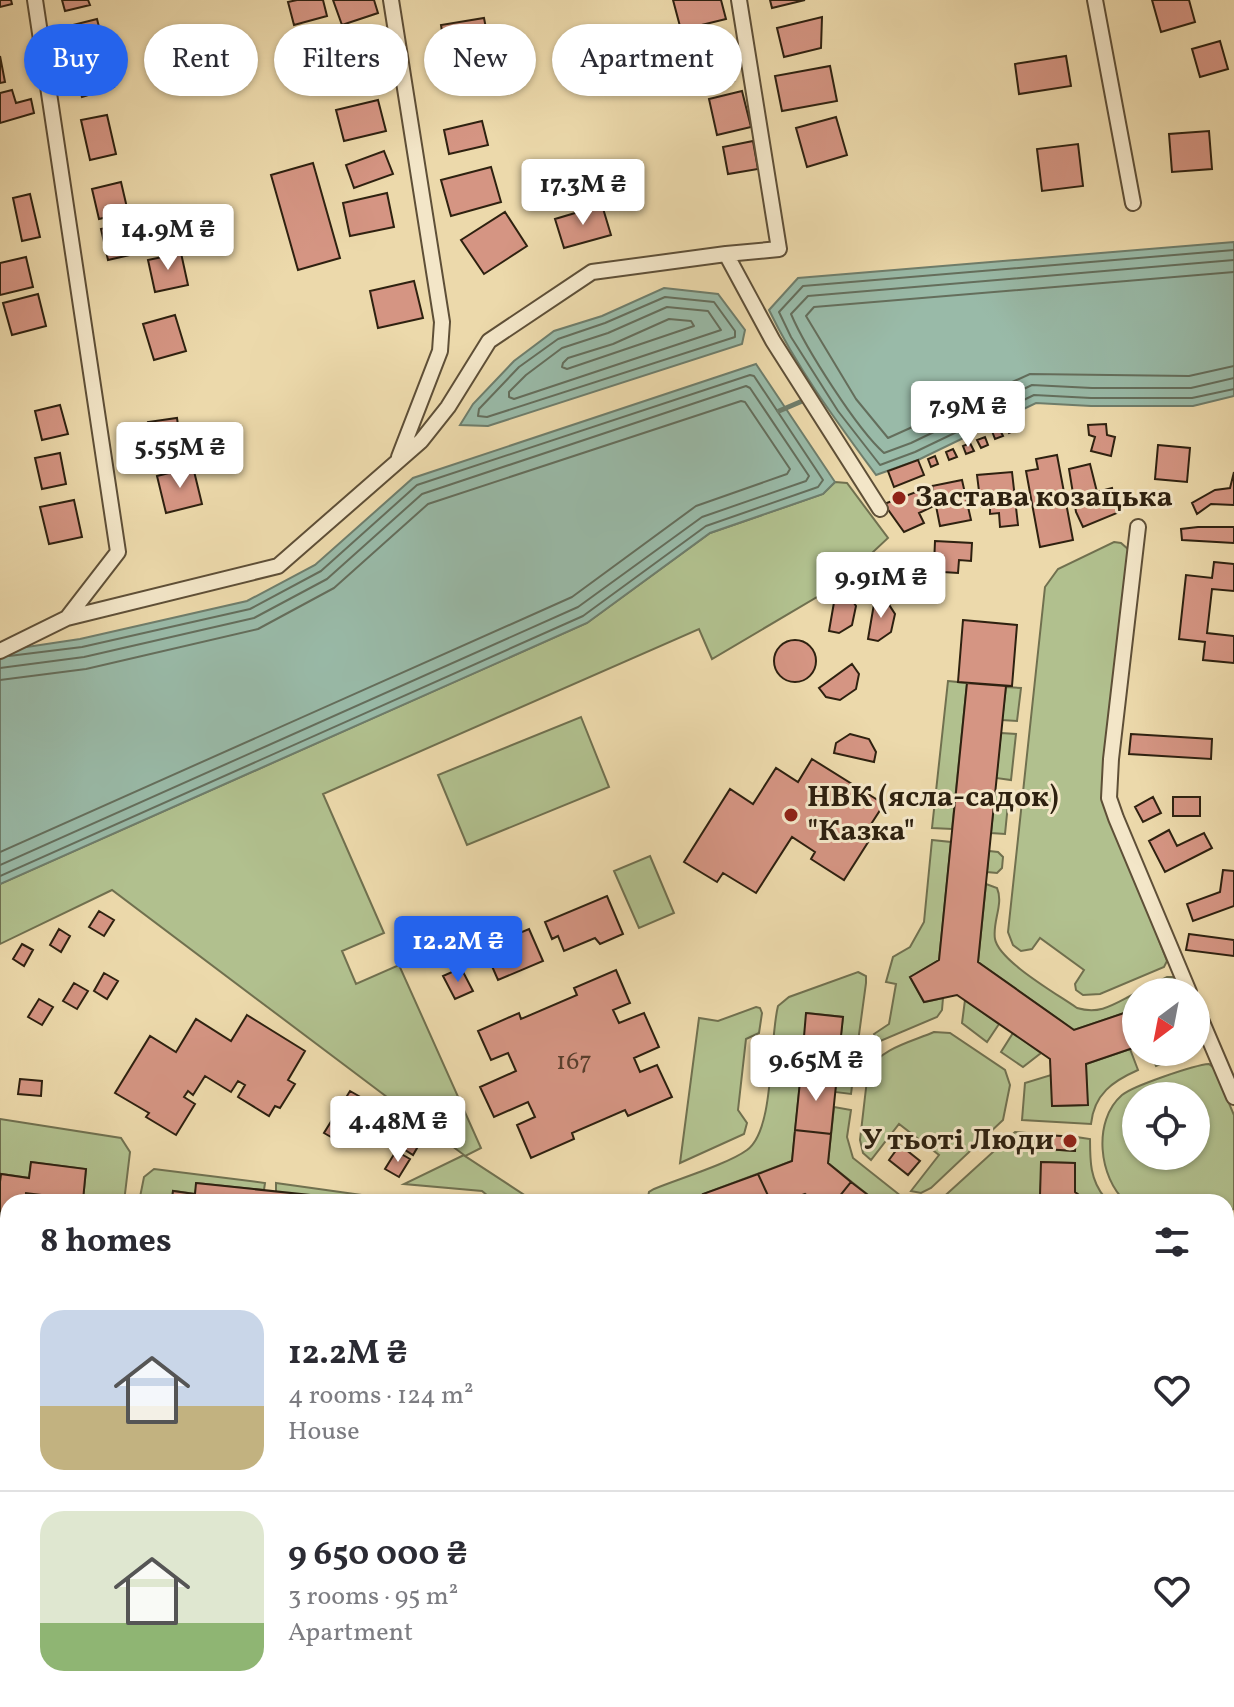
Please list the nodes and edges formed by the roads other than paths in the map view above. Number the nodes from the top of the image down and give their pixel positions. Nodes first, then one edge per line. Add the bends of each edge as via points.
1 (35, 0) edge
2 (391, 0) edge
3 (739, 0) edge
4 (1095, 0) edge
5 (1133, 203) dead end
6 (726, 254) junction
7 (399, 458) junction
8 (880, 509) dead end
9 (1138, 527) dead end
10 (67, 618) junction
11 (0, 651) edge
12 (1183, 978) edge
13 (1210, 1041) edge
14 (1234, 1097) edge

1 - 10 street via 118,552
2 - 7 street via 442,322 440,351
3 - 6 street via 779,249
4 - 5 street
6 - 7 street via 592,272 489,341 448,407 421,441
6 - 8 street via 773,341
7 - 10 street via 278,566
9 - 12 street via 1109,798
10 - 11 street
13 - 14 street

